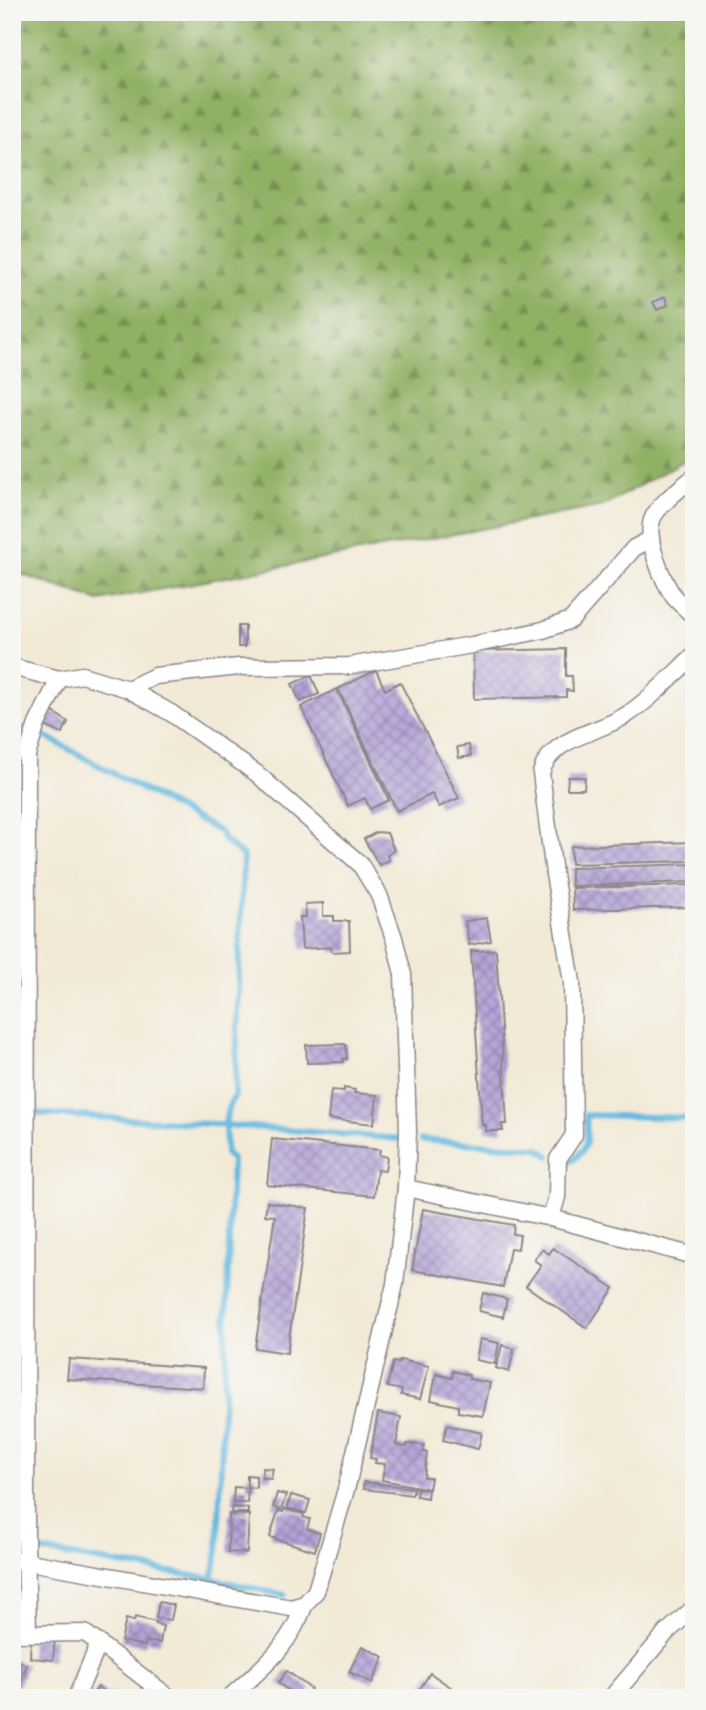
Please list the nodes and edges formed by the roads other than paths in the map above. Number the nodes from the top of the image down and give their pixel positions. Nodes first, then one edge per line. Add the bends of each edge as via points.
1 (694, 477) edge
2 (651, 539) junction
3 (694, 617) edge
4 (694, 655) edge
5 (12, 667) edge
6 (59, 679) junction
7 (128, 688) junction
8 (406, 1188) junction
9 (551, 1218) junction
10 (694, 1256) edge
11 (23, 1553) edge
12 (305, 1604) junction
13 (694, 1608) edge
14 (17, 1636) edge
15 (99, 1643) junction
16 (76, 1698) edge
17 (170, 1698) edge
18 (229, 1698) edge
19 (611, 1698) edge

1 - 2 street via 652,519
2 - 3 street via 674,597
2 - 7 street via 634,548 571,620 543,630 349,666 239,667 155,676
4 - 9 street via 627,715 555,748 541,773 572,982 574,1135 558,1159
5 - 6 street
6 - 7 street via 82,675
6 - 11 street via 27,755
7 - 8 street via 256,773 360,864 379,895 403,974
8 - 9 street
8 - 12 street via 395,1284 381,1346 347,1486 316,1591
9 - 10 street
11 - 12 street via 291,1608
11 - 14 street
12 - 18 street via 281,1650
13 - 19 street via 667,1632
14 - 15 street via 85,1633
15 - 16 street
15 - 17 street

